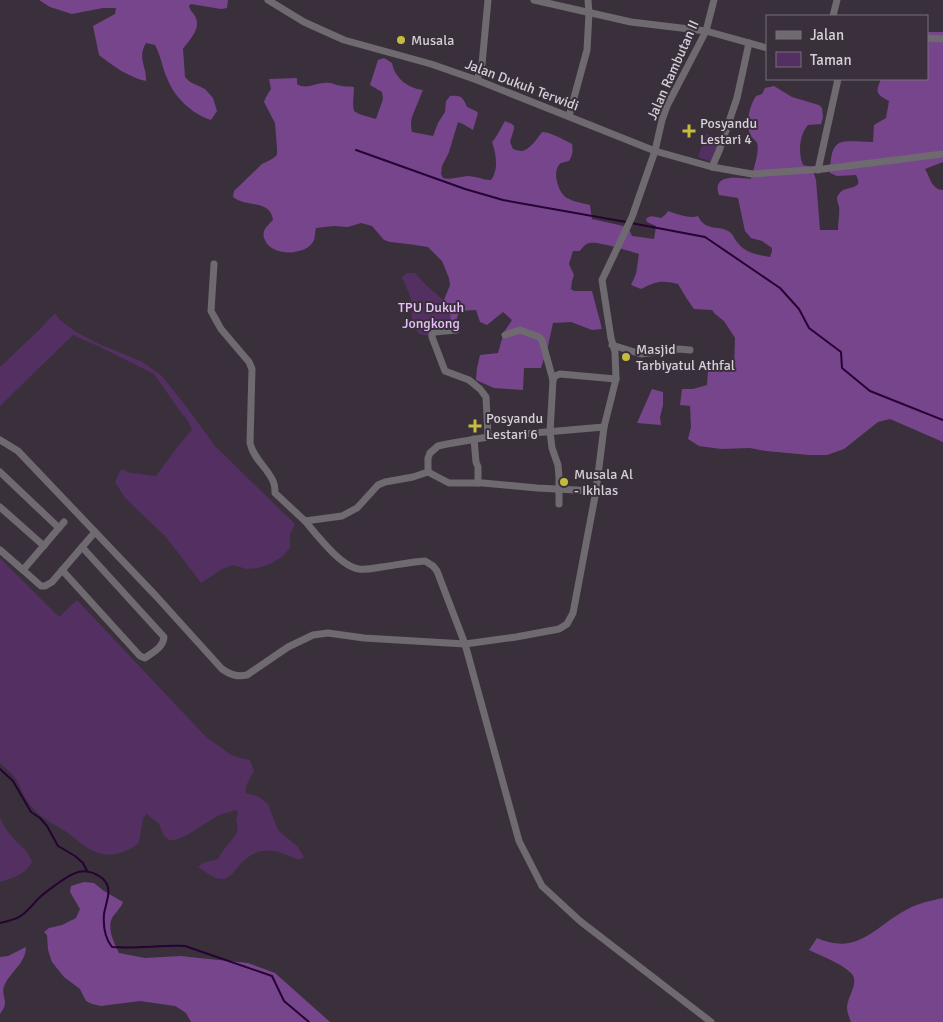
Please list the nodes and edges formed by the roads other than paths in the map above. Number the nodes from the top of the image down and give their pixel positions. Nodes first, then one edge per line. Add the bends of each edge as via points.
1 (268, 0) edge
2 (488, 0) edge
3 (534, 0) edge
4 (588, 0) edge
5 (714, 0) edge
6 (837, 0) edge
7 (589, 13) junction
8 (833, 15) edge
9 (706, 31) junction
10 (928, 38) edge
11 (943, 39) edge
12 (749, 43) junction
13 (766, 48) edge
14 (477, 80) junction
15 (838, 80) edge
16 (569, 116) junction
17 (655, 151) junction
18 (943, 154) edge
19 (712, 168) junction
20 (818, 170) junction
21 (214, 264) dead end
22 (456, 330) dead end
23 (505, 335) dead end
24 (612, 345) junction
25 (690, 350) dead end
26 (553, 380) junction
27 (616, 380) junction
28 (604, 427) junction
29 (550, 432) junction
30 (488, 437) junction
31 (474, 439) junction
32 (0, 440) edge
33 (0, 472) edge
34 (428, 472) junction
35 (478, 483) junction
36 (559, 489) junction
37 (596, 491) junction
38 (558, 504) dead end
39 (0, 507) edge
40 (305, 521) junction
41 (95, 532) junction
42 (44, 546) junction
43 (82, 547) junction
44 (0, 550) edge
45 (23, 570) junction
46 (62, 570) junction
47 (465, 644) junction
48 (711, 1022) edge

1 - 14 street, Jalan Dukuh Terwidi via 304,22 344,40
2 - 14 street via 482,64
3 - 7 street
4 - 7 street
5 - 9 street, Jalan Rambutan II
6 - 8 street
7 - 9 street via 631,22
7 - 16 street via 587,50
9 - 12 street
9 - 17 street, Jalan Rambutan II via 667,106
10 - 11 street
12 - 13 street
12 - 19 street via 737,98
14 - 16 street, Jalan Dukuh Terwidi
15 - 20 street
16 - 17 street, Jalan Dukuh Terwidi
17 - 19 street, Jalan Dukuh Terwidi
17 - 24 street via 632,218 602,280
18 - 20 street, Jalan Dukuh Terwidi
19 - 20 street, Jalan Dukuh Terwidi via 752,174
21 - 40 street via 212,311 221,329 252,369 251,449 270,474 275,493
22 - 30 street via 435,332 432,337 445,371 469,380 486,397
23 - 26 street via 520,330 539,337
24 - 25 street via 641,354
24 - 27 street
26 - 27 street via 560,374
26 - 29 street
27 - 28 street
28 - 29 street
28 - 37 street
29 - 30 street
29 - 36 street via 558,465
30 - 31 street
31 - 34 street via 434,449 428,458
31 - 35 street
32 - 41 street via 18,451
33 - 42 street via 62,525
34 - 35 street via 449,483
34 - 40 street via 378,485 357,508 342,516
35 - 36 street
36 - 37 street
36 - 38 street
37 - 47 street via 573,613 567,624 559,629
39 - 42 street
40 - 47 street via 331,550 354,568 370,569 425,561 433,566
41 - 43 street
41 - 47 street via 222,669 233,675 247,675 288,647 313,635 328,633
42 - 45 street
43 - 46 street
43 - 46 street via 164,637 162,646 145,658 140,656
44 - 45 street
45 - 46 street via 41,586 52,582
47 - 48 street via 520,842 542,886 580,921

